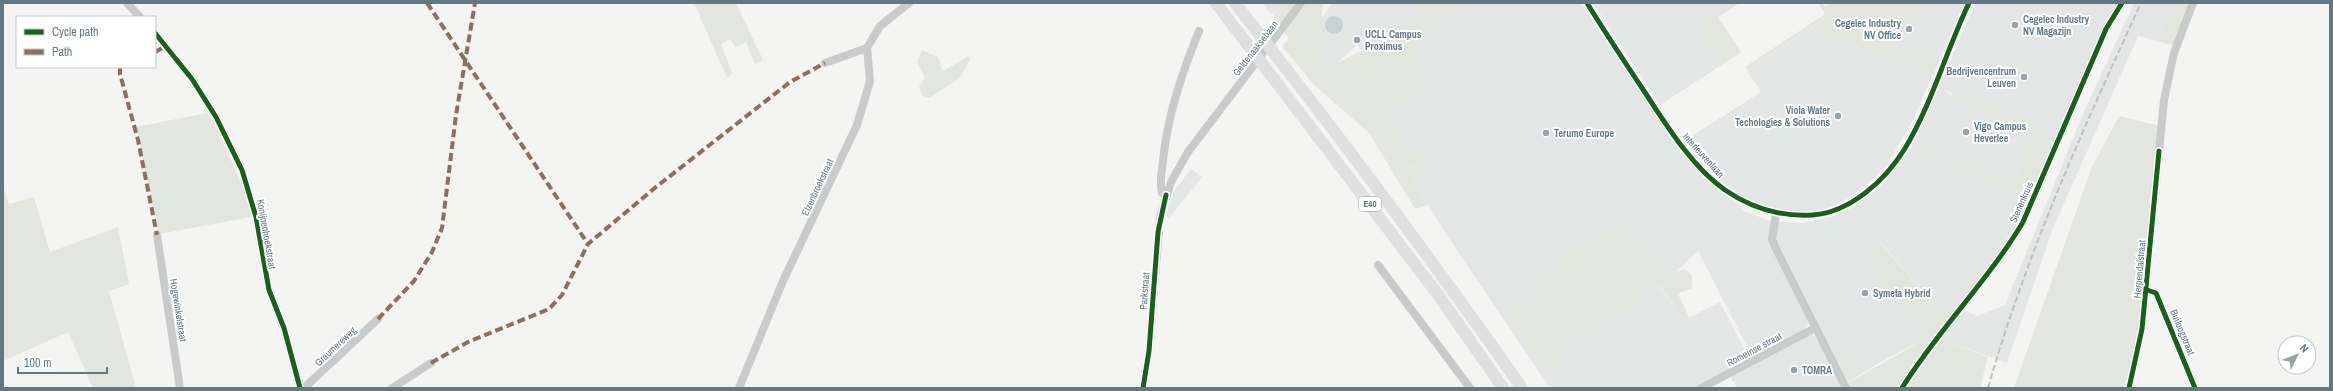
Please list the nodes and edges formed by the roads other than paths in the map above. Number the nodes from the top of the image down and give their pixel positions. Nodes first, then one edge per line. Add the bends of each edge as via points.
1 (127, 3) edge
2 (909, 3) edge
3 (1216, 3) edge
4 (1235, 3) edge
5 (1301, 3) edge
6 (1586, 3) edge
7 (1969, 3) edge
8 (2122, 3) edge
9 (2193, 3) edge
10 (139, 16) edge
11 (1199, 31) dead end
12 (156, 34) edge
13 (867, 48) junction
14 (825, 63) dead end
15 (1238, 86) joint
16 (1166, 195) junction
17 (1776, 213) junction
18 (157, 235) dead end
19 (1378, 265) dead end
20 (2147, 290) junction
21 (378, 318) dead end
22 (1815, 328) junction
23 (431, 363) dead end
24 (180, 388) edge
25 (300, 388) edge
26 (304, 388) edge
27 (392, 388) edge
28 (739, 388) edge
29 (1143, 388) edge
30 (1470, 388) edge
31 (1503, 388) edge
32 (1522, 388) edge
33 (1701, 388) edge
34 (1846, 388) edge
35 (1902, 388) edge
36 (2129, 388) edge
37 (2195, 388) edge

1 - 10 street
2 - 13 street via 880,26
3 - 31 highway, E40 via 1439,296
4 - 32 highway, E40 via 1385,199
5 - 15 street, Geldenaaksebaan
6 - 17 street, Interleuvenlaan via 1662,119 1697,163 1724,189 1744,202
7 - 17 street, Interleuvenlaan via 1919,121 1904,150 1890,168 1867,191 1833,211 1802,216
8 - 35 street, Stenenkruis via 2106,29 2023,222 2006,250 1930,347
9 - 20 street, Herpendalstraat via 2174,53 2164,100
11 - 16 street, Parkstraat via 1181,77 1166,135 1161,184 1162,194
12 - 25 street, Konijnenhoekstraat via 192,79 216,117 242,170 256,217 269,290 284,328
13 - 14 street
13 - 28 street, Elzenbroekstraat via 870,81 863,110 771,307
15 - 16 street, Parkstraat via 1176,170
16 - 29 street, Parkstraat via 1158,232
17 - 22 street via 1772,239
18 - 24 street, Hogewinkelstraat
19 - 30 street
20 - 36 street, Herpendalstraat via 2142,329
20 - 37 street, Builoogstraat via 2156,293
21 - 26 street, Graumereweg
22 - 33 street, Romeinse straat
22 - 34 street
23 - 27 street

